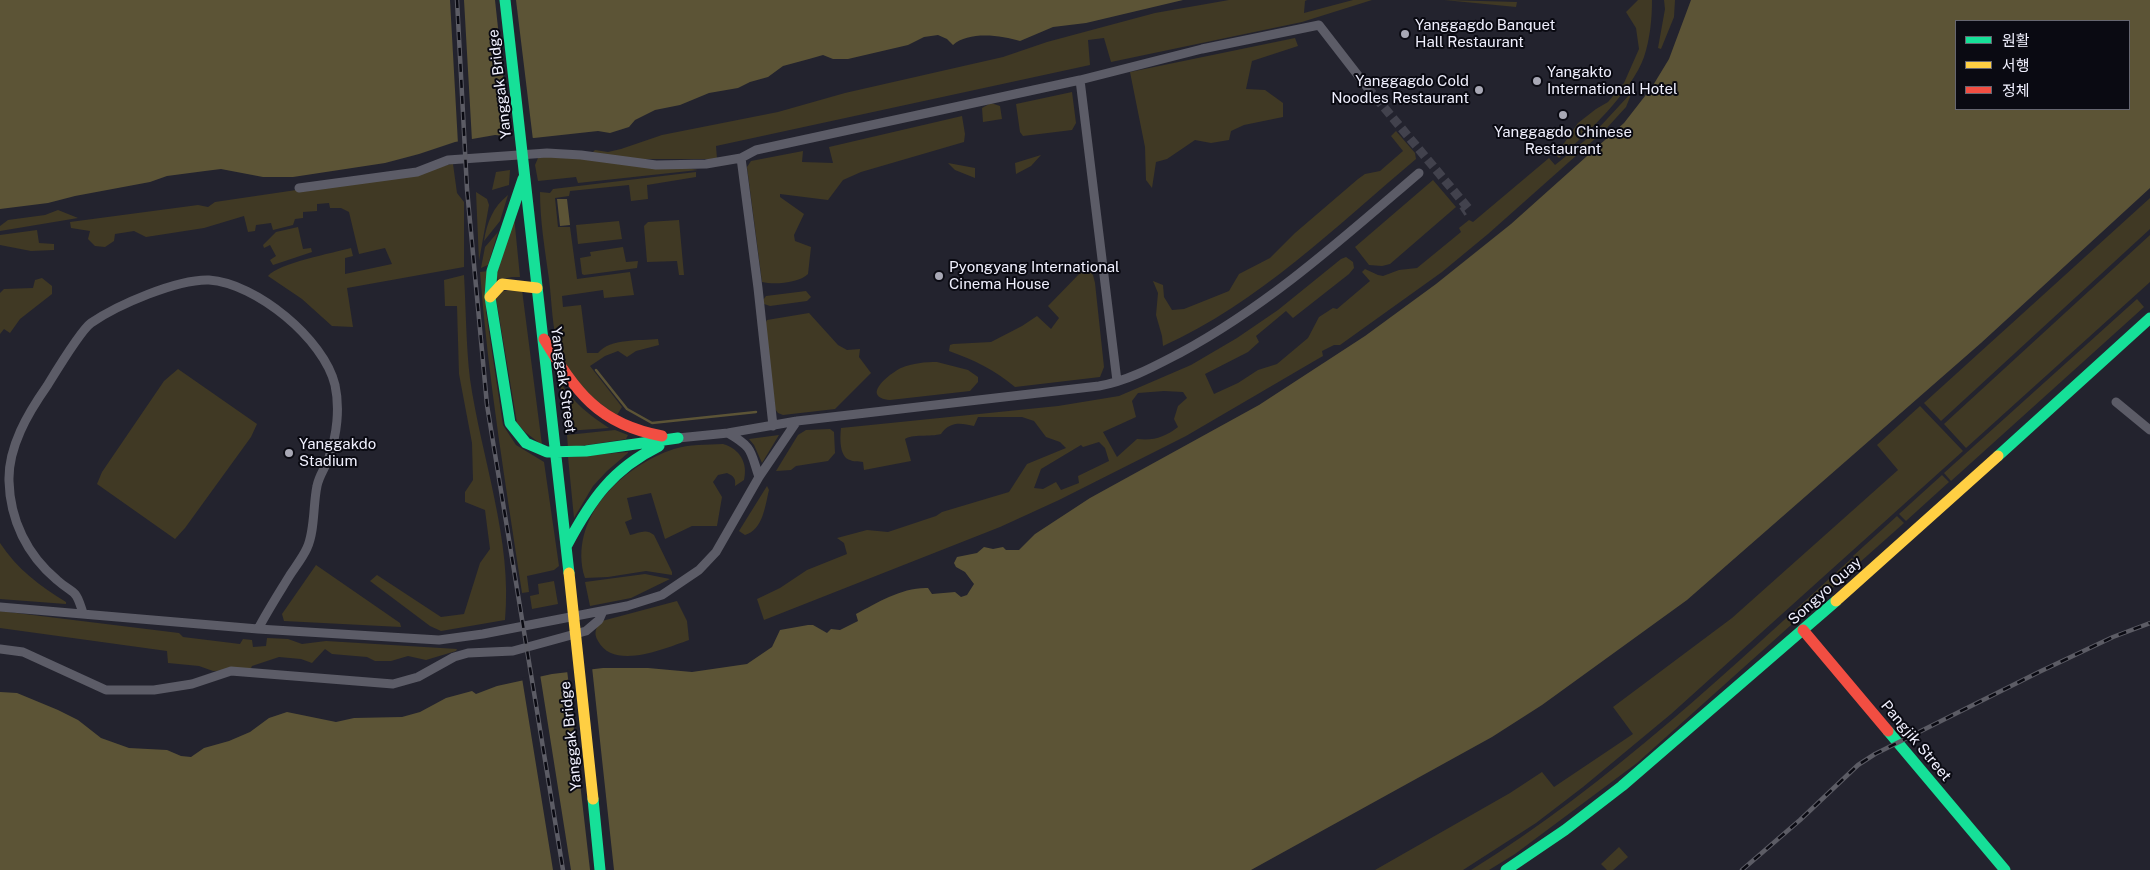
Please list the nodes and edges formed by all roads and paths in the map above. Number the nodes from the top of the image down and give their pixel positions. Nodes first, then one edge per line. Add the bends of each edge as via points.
1 (505, 0) edge
2 (1080, 80) junction
3 (1367, 87) tunnel mouth
4 (741, 158) junction
5 (524, 165) joint
6 (1419, 173) dead end
7 (524, 177) junction
8 (299, 188) dead end
9 (536, 288) junction
10 (490, 297) junction
11 (2150, 318) edge
12 (540, 333) junction
13 (1117, 381) junction
14 (2116, 402) dead end
15 (797, 421) junction
16 (773, 426) junction
17 (2150, 430) edge
18 (728, 433) junction
19 (678, 438) junction
20 (759, 477) junction
21 (567, 545) junction
22 (573, 598) joint
23 (0, 607) edge
24 (603, 611) junction
25 (83, 613) junction
26 (258, 629) junction
27 (1803, 630) junction
28 (0, 649) edge
29 (600, 870) edge
30 (1506, 870) edge
31 (2005, 870) edge

1 - 5 main road, Yanggak Bridge
2 - 3 street via 1202,49 1319,25
2 - 4 street via 756,150
2 - 13 street
4 - 8 street via 706,164 656,165 547,153 448,160 417,172
4 - 16 street
5 - 7 main road, Yanggak Street
6 - 13 street via 1261,304 1200,342
7 - 9 main road, Yanggak Street
7 - 10 main road via 492,271
9 - 10 main road via 502,284
9 - 12 main road, Yanggak Street
10 - 19 main road via 510,423 526,443 547,452 562,452
11 - 27 main road, Songyo Quay
12 - 19 main road via 561,368 589,404 607,418 651,435
12 - 21 main road, Yanggak Street
13 - 15 street via 1100,386
14 - 17 street
15 - 16 street
15 - 20 street
16 - 18 street
18 - 19 street
18 - 20 street via 748,446
19 - 21 main road via 640,454 613,474 599,490
20 - 24 street via 716,552 699,570 662,595
21 - 22 main road, Yanggak Street
22 - 29 main road, Yanggak Bridge
23 - 25 street
24 - 26 street via 439,640
24 - 28 street via 599,620 586,631 513,651 468,653 418,677 393,684 231,671 192,684 154,690 106,690 23,652
25 - 26 street
25 - 26 street via 77,594 56,580 20,534 9,480 12,453 38,398 88,324 139,298 208,280 228,284 258,297 284,315 306,335 334,384 336,427 330,456 317,483 308,547
27 - 30 main road, Songyo Quay via 1602,803
27 - 31 main road, Pangjik Street

